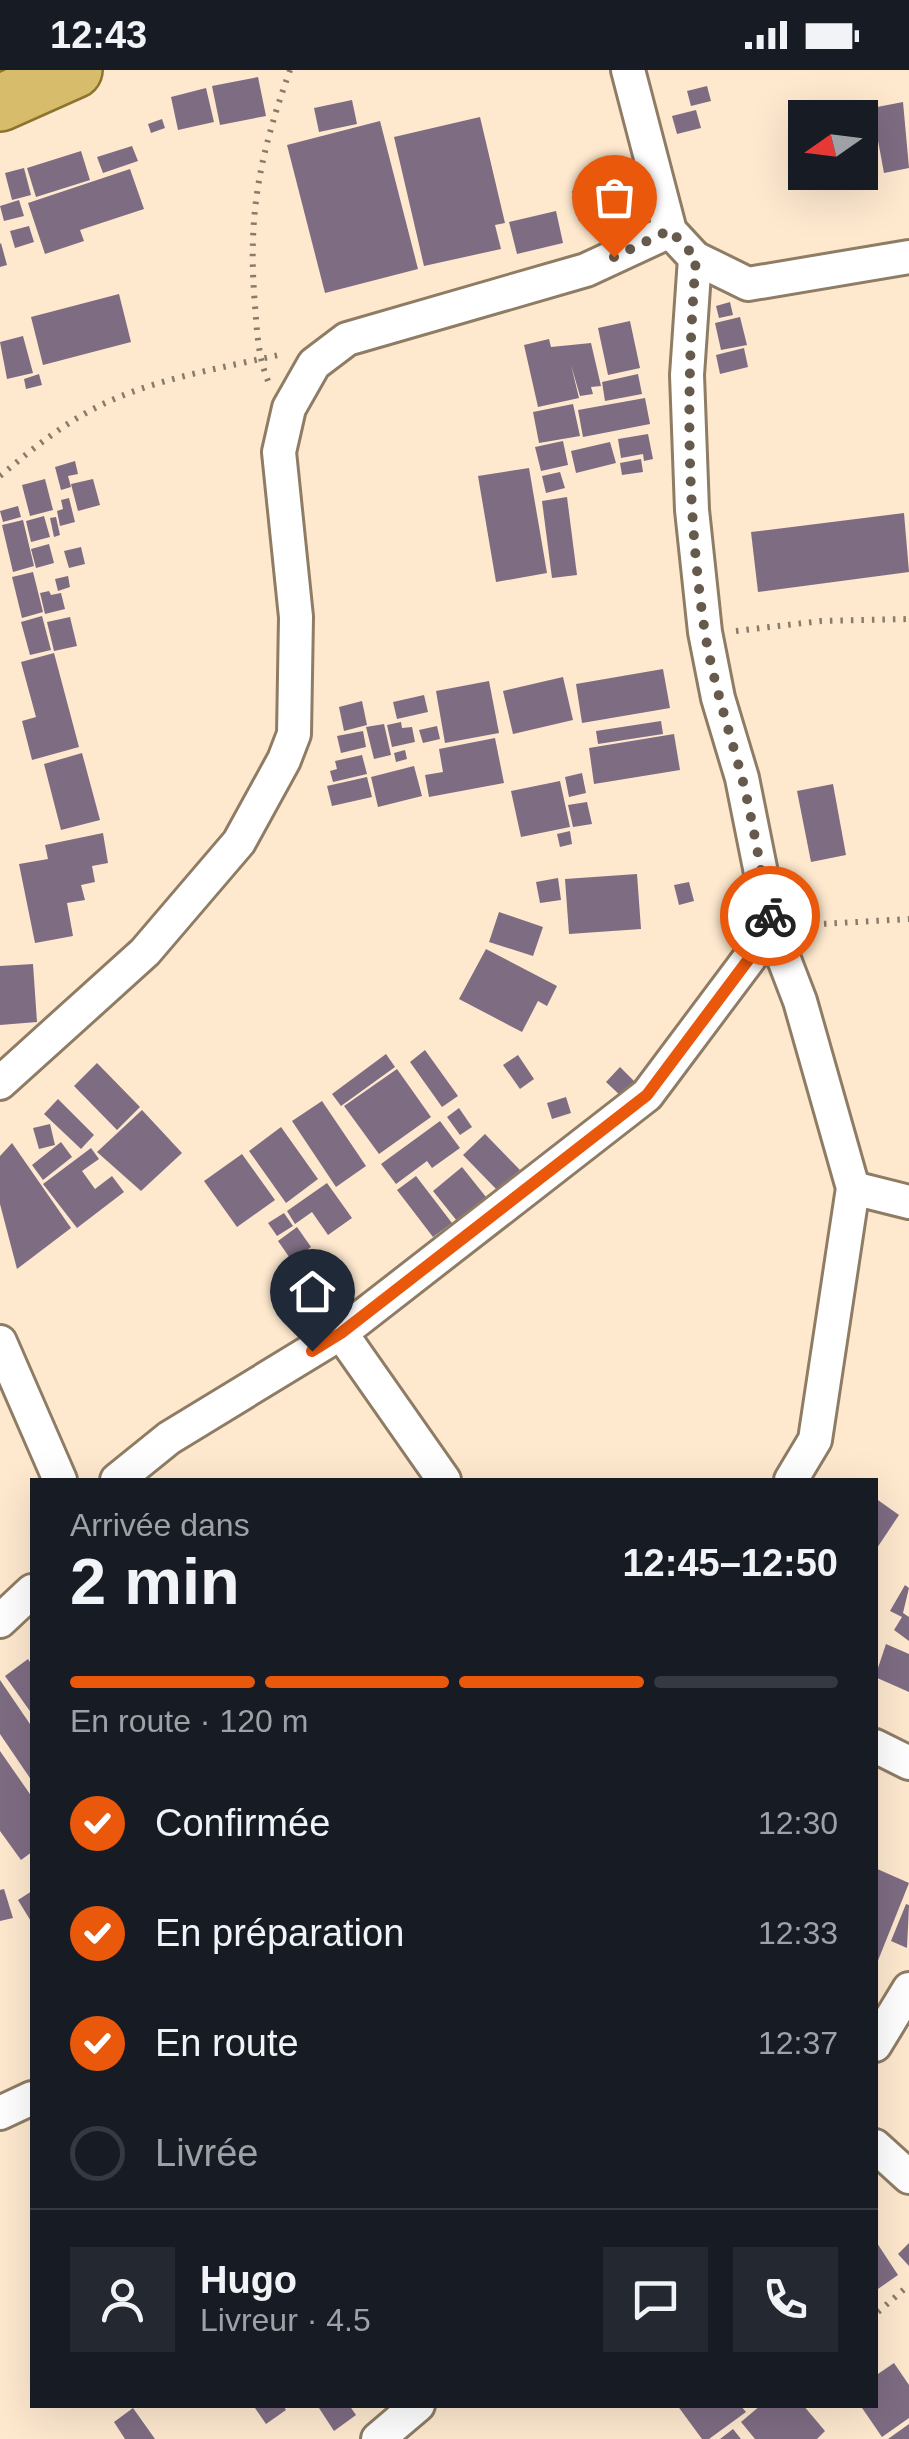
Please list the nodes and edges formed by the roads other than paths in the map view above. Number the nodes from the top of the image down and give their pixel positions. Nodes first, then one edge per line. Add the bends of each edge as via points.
1 (74, 70) edge
2 (628, 70) edge
3 (0, 102) edge
4 (670, 230) junction
5 (909, 257) edge
6 (696, 258) junction
7 (772, 928) junction
8 (0, 1083) edge
9 (854, 1188) junction
10 (909, 1202) edge
11 (341, 1333) junction
12 (0, 1342) edge
13 (59, 1478) edge
14 (120, 1478) edge
15 (443, 1478) edge
16 (793, 1478) edge
17 (30, 1593) edge
18 (0, 1621) edge
19 (878, 1747) edge
20 (909, 1762) edge
21 (909, 1989) edge
22 (878, 2041) edge
23 (30, 2099) edge
24 (0, 2112) edge
25 (878, 2149) edge
26 (909, 2177) edge
27 (414, 2408) edge
28 (378, 2439) edge

1 - 3 highway
2 - 4 street
4 - 6 street
4 - 8 street via 586,270 347,339 314,364 289,408 279,452 296,617 294,734 284,760 239,842 145,952
5 - 6 street via 748,284
6 - 7 street via 687,376 705,632
7 - 9 street
7 - 11 street via 647,1095
9 - 10 street
9 - 16 street via 816,1440
11 - 14 street via 169,1438
11 - 15 street
12 - 13 street
17 - 18 street
19 - 20 street
21 - 22 street
23 - 24 street
25 - 26 street
27 - 28 street

